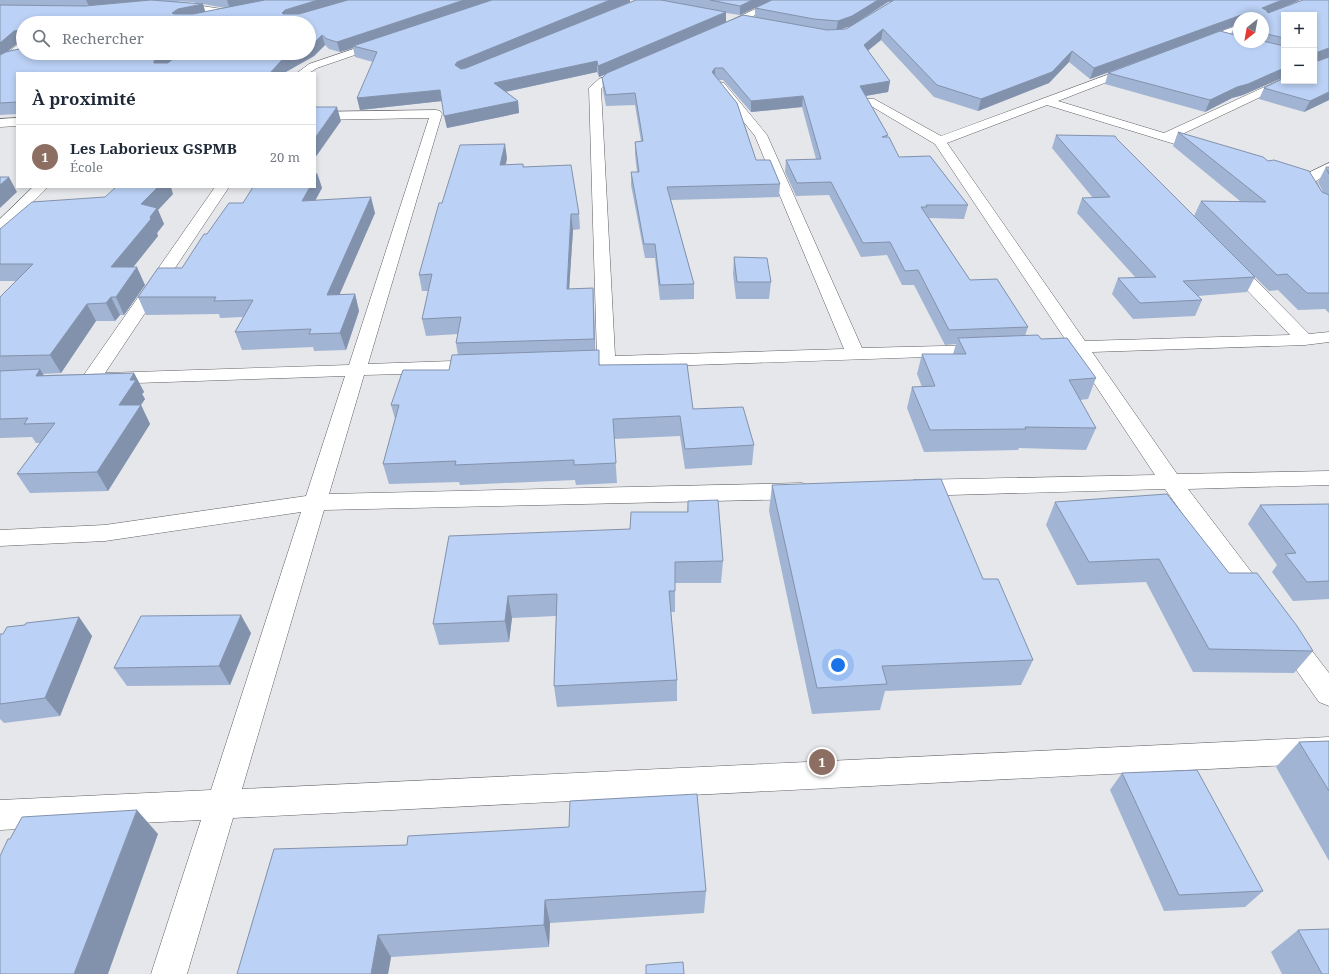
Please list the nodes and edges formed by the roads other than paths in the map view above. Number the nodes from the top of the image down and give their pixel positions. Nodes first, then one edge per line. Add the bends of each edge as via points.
1 (187, 0) edge
2 (782, 0) edge
3 (229, 13) edge
4 (726, 17) edge
5 (741, 20) junction
6 (756, 23) edge
7 (1233, 30) edge
8 (712, 33) edge
9 (1216, 36) junction
10 (396, 38) edge
11 (1231, 40) edge
12 (1186, 48) edge
13 (16, 52) edge
14 (8, 59) edge
15 (1142, 64) edge
16 (640, 65) edge
17 (304, 72) edge
18 (719, 83) edge
19 (1281, 83) edge
20 (870, 101) edge
21 (1046, 101) junction
22 (316, 116) edge
23 (16, 122) edge
24 (0, 123) edge
25 (1165, 137) junction
26 (940, 141) junction
27 (1218, 153) edge
28 (1329, 167) edge
29 (1294, 176) edge
30 (1309, 181) junction
31 (40, 188) edge
32 (221, 188) edge
33 (1329, 208) edge
34 (0, 227) edge
35 (1223, 256) edge
36 (1329, 337) edge
37 (1305, 340) junction
38 (1080, 347) junction
39 (1025, 349) edge
40 (1002, 350) edge
41 (855, 354) junction
42 (606, 362) junction
43 (552, 364) edge
44 (497, 366) edge
45 (357, 370) junction
46 (1329, 478) edge
47 (1171, 482) junction
48 (891, 488) edge
49 (819, 490) edge
50 (316, 502) junction
51 (0, 538) edge
52 (1329, 694) edge
53 (1329, 750) edge
54 (222, 804) junction
55 (0, 815) edge
56 (169, 974) edge

1 - 3 street via 164,4
2 - 5 street
4 - 5 street
5 - 6 street
5 - 8 street
7 - 9 street
9 - 11 street
9 - 12 street
10 - 17 street via 313,66
13 - 14 street
15 - 21 street
16 - 42 street via 603,81 595,88
18 - 41 street via 760,135
19 - 25 street
20 - 26 street
21 - 25 street
21 - 26 street
22 - 45 street via 436,114
23 - 24 street
25 - 27 street
26 - 38 street
28 - 30 street
29 - 30 street
30 - 33 street via 1318,200
31 - 34 street
32 - 45 street via 83,379
35 - 37 street
36 - 37 street
37 - 38 street
38 - 39 street
38 - 47 street
40 - 41 street
41 - 42 street
42 - 43 street
44 - 45 street
45 - 50 street
46 - 47 street
47 - 48 street
47 - 52 street
49 - 50 street
50 - 51 street via 105,533
50 - 54 street
53 - 54 street
54 - 55 street
54 - 56 street

